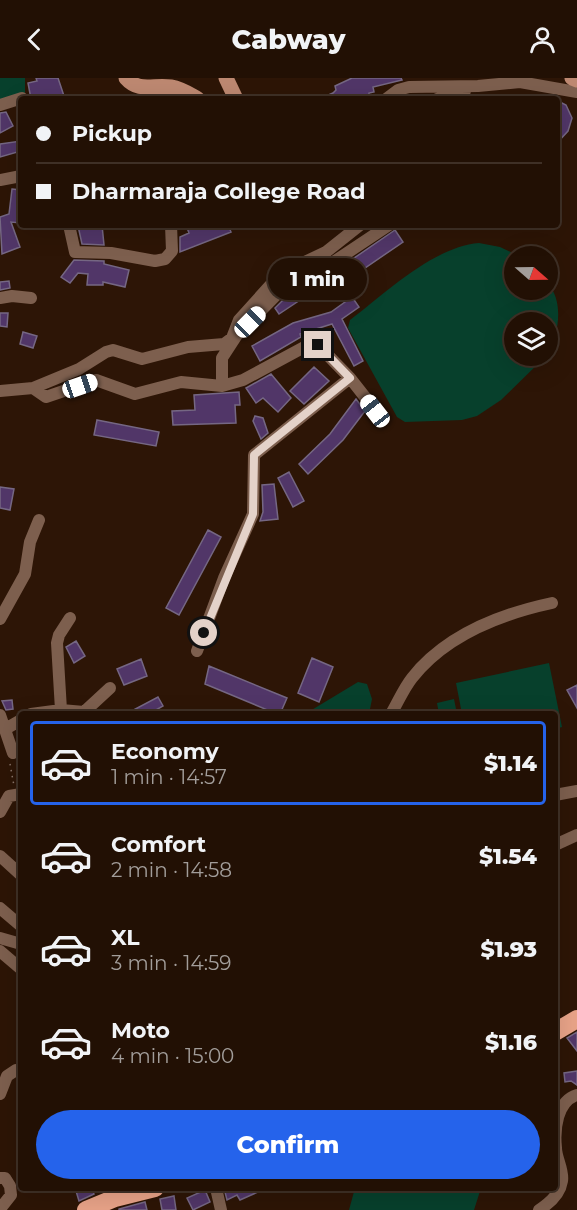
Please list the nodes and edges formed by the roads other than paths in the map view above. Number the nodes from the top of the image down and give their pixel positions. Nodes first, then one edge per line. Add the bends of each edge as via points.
1 (126, 78) edge
2 (226, 78) edge
3 (572, 78) edge
4 (577, 80) edge
5 (478, 86) junction
6 (577, 92) edge
7 (169, 93) edge
8 (235, 96) edge
9 (390, 96) edge
10 (446, 96) edge
11 (18, 99) edge
12 (0, 105) edge
13 (18, 177) edge
14 (0, 180) edge
15 (70, 228) edge
16 (171, 228) edge
17 (356, 228) edge
18 (384, 228) edge
19 (0, 298) edge
20 (31, 298) dead end
21 (350, 378) junction
22 (222, 386) junction
23 (33, 388) junction
24 (0, 391) edge
25 (375, 411) dead end
26 (39, 520) dead end
27 (552, 603) dead end
28 (70, 618) dead end
29 (0, 619) edge
30 (197, 651) dead end
31 (110, 688) dead end
32 (61, 710) junction
33 (54, 711) edge
34 (72, 711) edge
35 (85, 711) edge
36 (394, 711) edge
37 (0, 715) edge
38 (18, 722) edge
39 (7, 728) junction
40 (11, 757) road end
41 (577, 791) edge
42 (18, 794) edge
43 (558, 794) edge
44 (0, 812) edge
45 (577, 835) edge
46 (558, 844) edge
47 (0, 856) edge
48 (18, 872) edge
49 (0, 908) edge
50 (18, 923) edge
51 (0, 938) edge
52 (18, 943) edge
53 (0, 951) edge
54 (18, 966) edge
55 (577, 1019) edge
56 (558, 1030) edge
57 (18, 1070) edge
58 (0, 1094) edge
59 (577, 1095) edge
60 (558, 1120) edge
61 (558, 1157) edge
62 (0, 1178) edge
63 (558, 1190) edge
64 (143, 1191) edge
65 (217, 1191) edge
66 (558, 1191) edge
67 (0, 1209) edge
68 (86, 1210) edge
69 (220, 1210) edge
70 (539, 1210) edge

1 - 7 main road via 132,85
2 - 8 main road
3 - 4 main road
5 - 6 street via 520,82
5 - 9 street via 409,87
5 - 10 street
11 - 12 street
13 - 14 street
15 - 16 street via 75,252 111,253 155,261 165,259 172,251
17 - 23 street via 326,252 275,280 239,320 232,338 224,344 188,347 142,359 113,350
18 - 22 street via 329,265 290,282 237,335 222,358
19 - 20 street
21 - 22 street via 327,352 318,345 308,345 243,380
21 - 25 street
21 - 30 street via 254,455 253,514
22 - 23 street via 181,382 135,394 96,380 46,397
23 - 24 street
26 - 29 street via 30,542 25,574
27 - 36 street via 524,609 472,630 437,654 412,678
28 - 32 street via 57,643
31 - 35 street
32 - 33 street
32 - 34 street
37 - 39 street
38 - 39 street
39 - 40 street
41 - 43 street
42 - 44 street via 9,796
45 - 46 street
47 - 48 street
49 - 50 street
51 - 52 street
53 - 54 street
55 - 56 highway
57 - 58 street via 7,1076
59 - 60 street via 568,1098 560,1108
61 - 63 street via 563,1180
62 - 67 street via 5,1178 11,1195
64 - 68 highway
65 - 69 street
66 - 70 street via 553,1200

